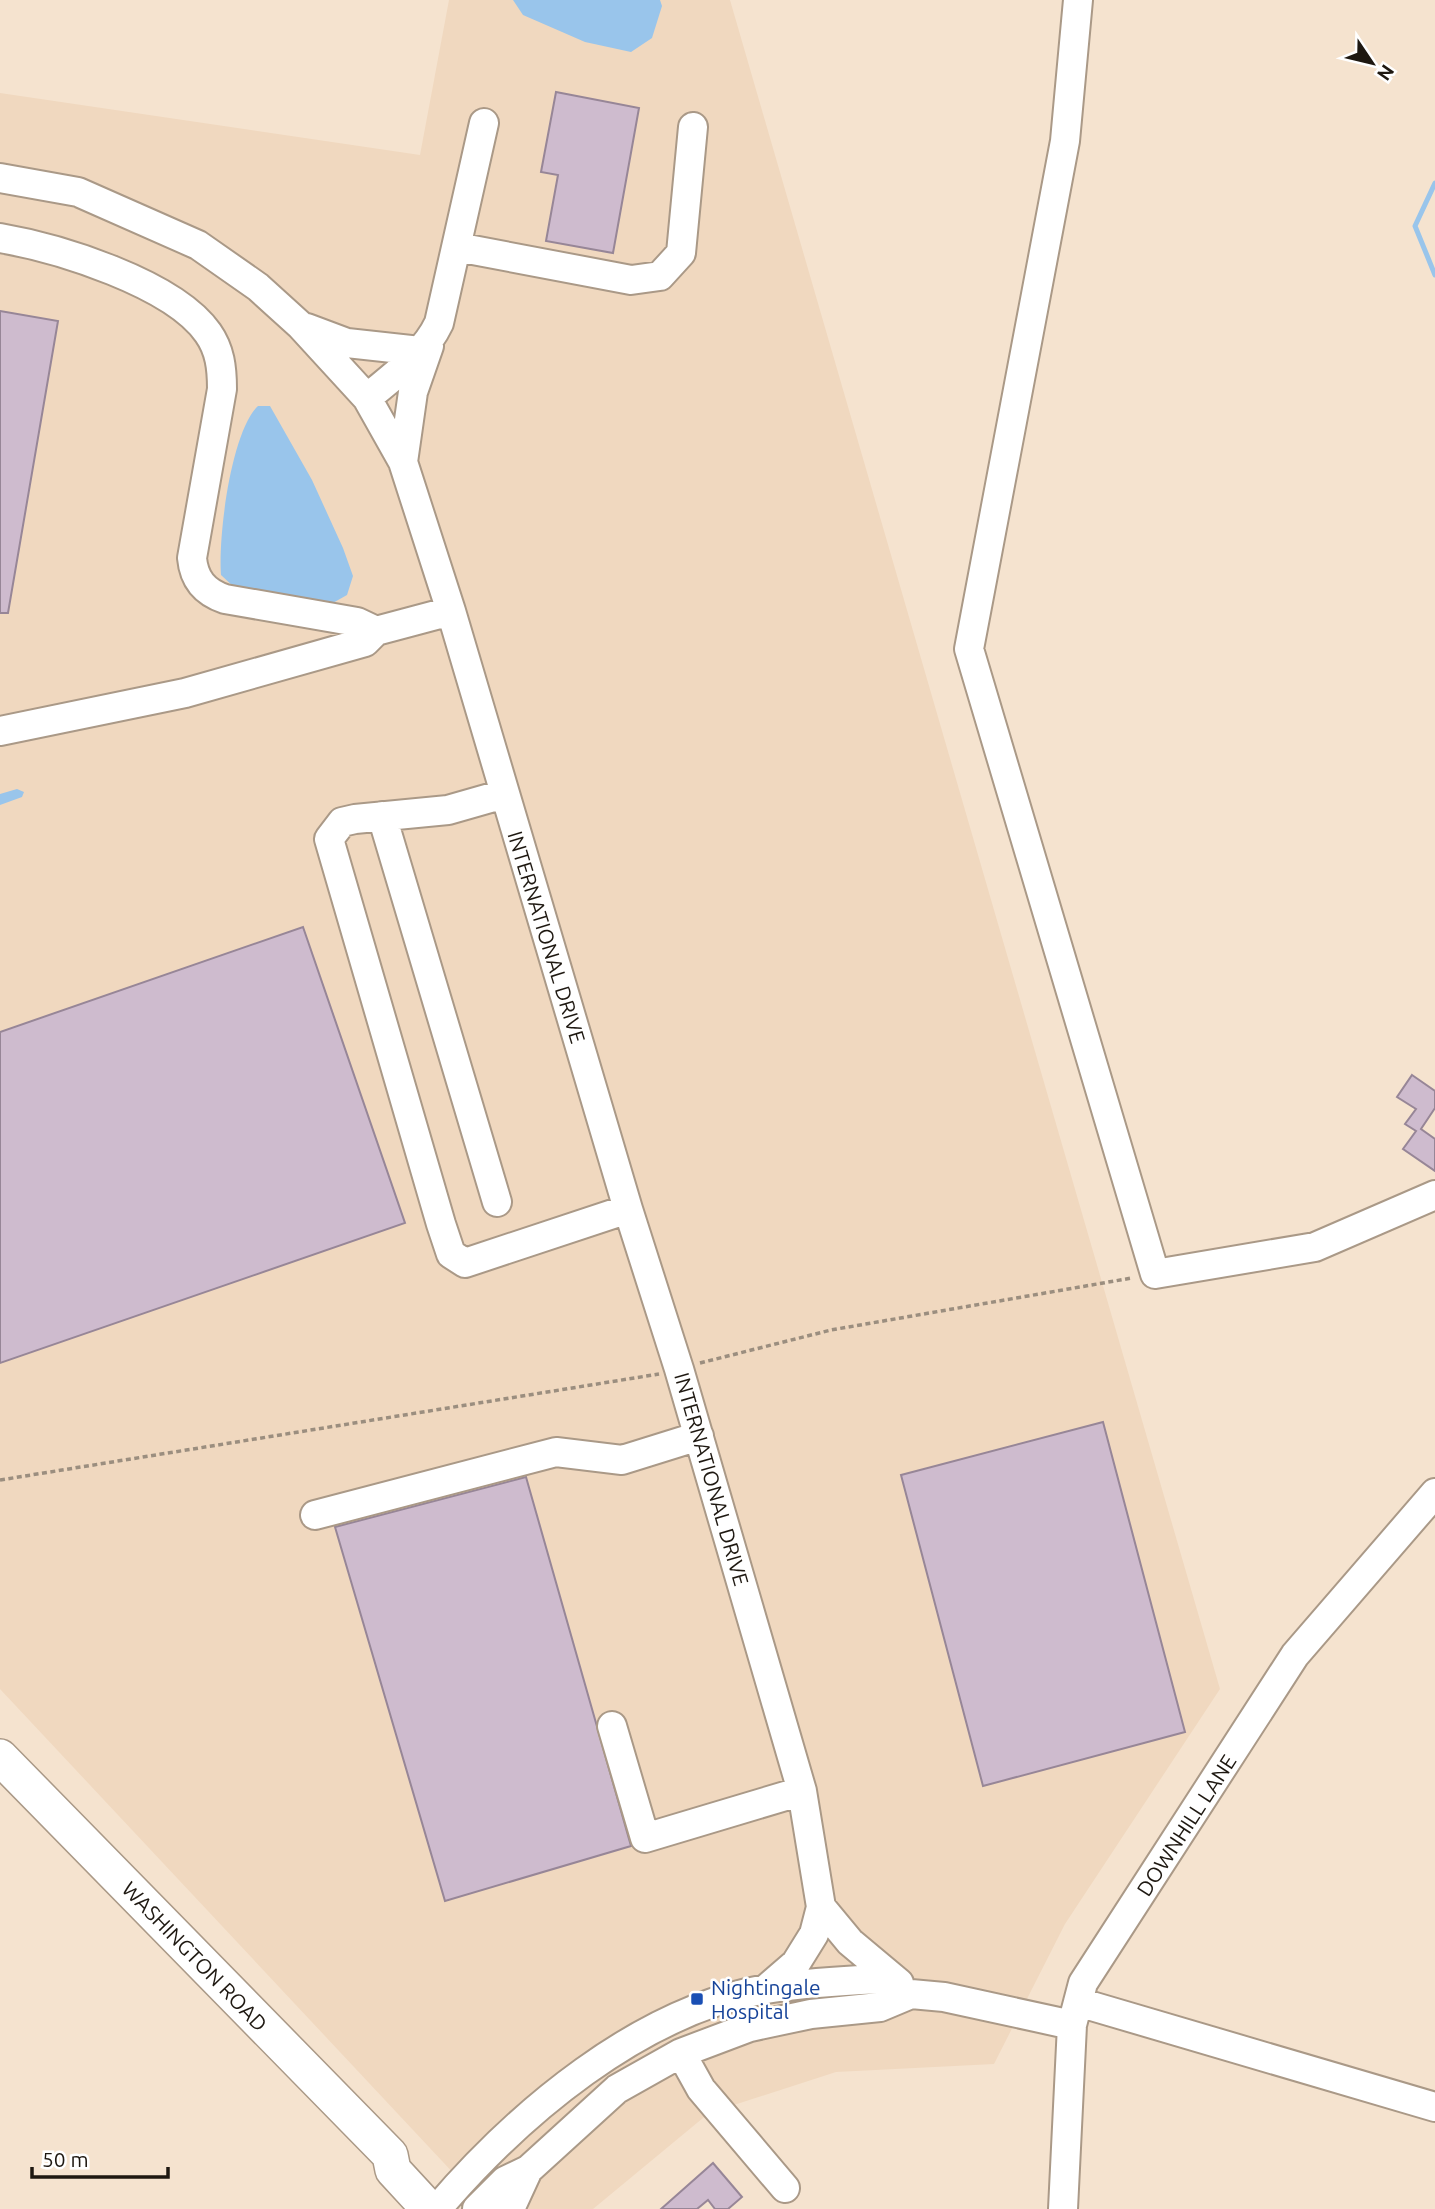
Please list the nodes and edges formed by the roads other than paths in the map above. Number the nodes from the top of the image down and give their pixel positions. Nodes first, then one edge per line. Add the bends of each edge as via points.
1 (1078, 0) edge
2 (484, 123) dead end
3 (693, 127) dead end
4 (0, 178) edge
5 (0, 238) edge
6 (457, 247) junction
7 (301, 326) junction
8 (426, 346) junction
9 (367, 398) junction
10 (403, 462) junction
11 (452, 611) junction
12 (376, 631) junction
13 (0, 731) edge
14 (504, 794) junction
15 (382, 816) junction
16 (1435, 1195) edge
17 (497, 1202) dead end
18 (628, 1209) junction
19 (699, 1436) junction
20 (1435, 1493) edge
21 (315, 1515) dead end
22 (612, 1726) dead end
23 (0, 1757) edge
24 (802, 1791) junction
25 (824, 1923) junction
26 (834, 1983) junction
27 (902, 1986) junction
28 (766, 1989) junction
29 (836, 2011) junction
30 (1075, 2014) junction
31 (681, 2053) junction
32 (1435, 2108) edge
33 (528, 2170) junction
34 (785, 2188) dead end
35 (448, 2207) edge
36 (510, 2209) edge
37 (1063, 2209) edge

1 - 16 street via 1065,141 969,649 1155,1274 1315,1247
2 - 6 street
3 - 6 street via 681,253 660,276 631,280
4 - 7 street, INTERNATIONAL DRIVE via 78,192 198,245 258,287
5 - 12 street via 59,250 118,274 187,312 207,331 222,366 222,389 192,558 200,583 225,599 357,622
6 - 8 street via 439,323
7 - 8 street via 348,343
7 - 9 street, INTERNATIONAL DRIVE
8 - 9 street
8 - 10 street via 413,392
9 - 10 street, INTERNATIONAL DRIVE
10 - 11 street, INTERNATIONAL DRIVE
11 - 12 street
11 - 14 street, INTERNATIONAL DRIVE
12 - 13 street via 365,642 226,683
14 - 15 street via 448,810
14 - 18 street, INTERNATIONAL DRIVE
15 - 17 street
15 - 18 street via 342,822 329,839 451,1254 465,1263 475,1261
18 - 19 street, INTERNATIONAL DRIVE
19 - 21 street via 622,1460 556,1452
19 - 24 street, INTERNATIONAL DRIVE
20 - 30 street, DOWNHILL LANE via 1295,1656 1083,1983
22 - 24 street via 645,1838
23 - 35 main road, WASHINGTON ROAD via 390,2155 408,2158
24 - 25 street, INTERNATIONAL DRIVE
25 - 26 street, INTERNATIONAL DRIVE
25 - 27 street
25 - 28 street via 796,1963
26 - 27 street
26 - 28 street
26 - 29 street, INTERNATIONAL DRIVE
27 - 29 street via 880,2007
27 - 30 street via 944,1997
28 - 35 street via 702,2008 609,2055 547,2099
29 - 31 street via 750,2026
30 - 32 street
30 - 37 street, DOWNHILL LANE
31 - 33 street via 617,2090
31 - 34 street via 701,2089
33 - 35 street
33 - 36 street

